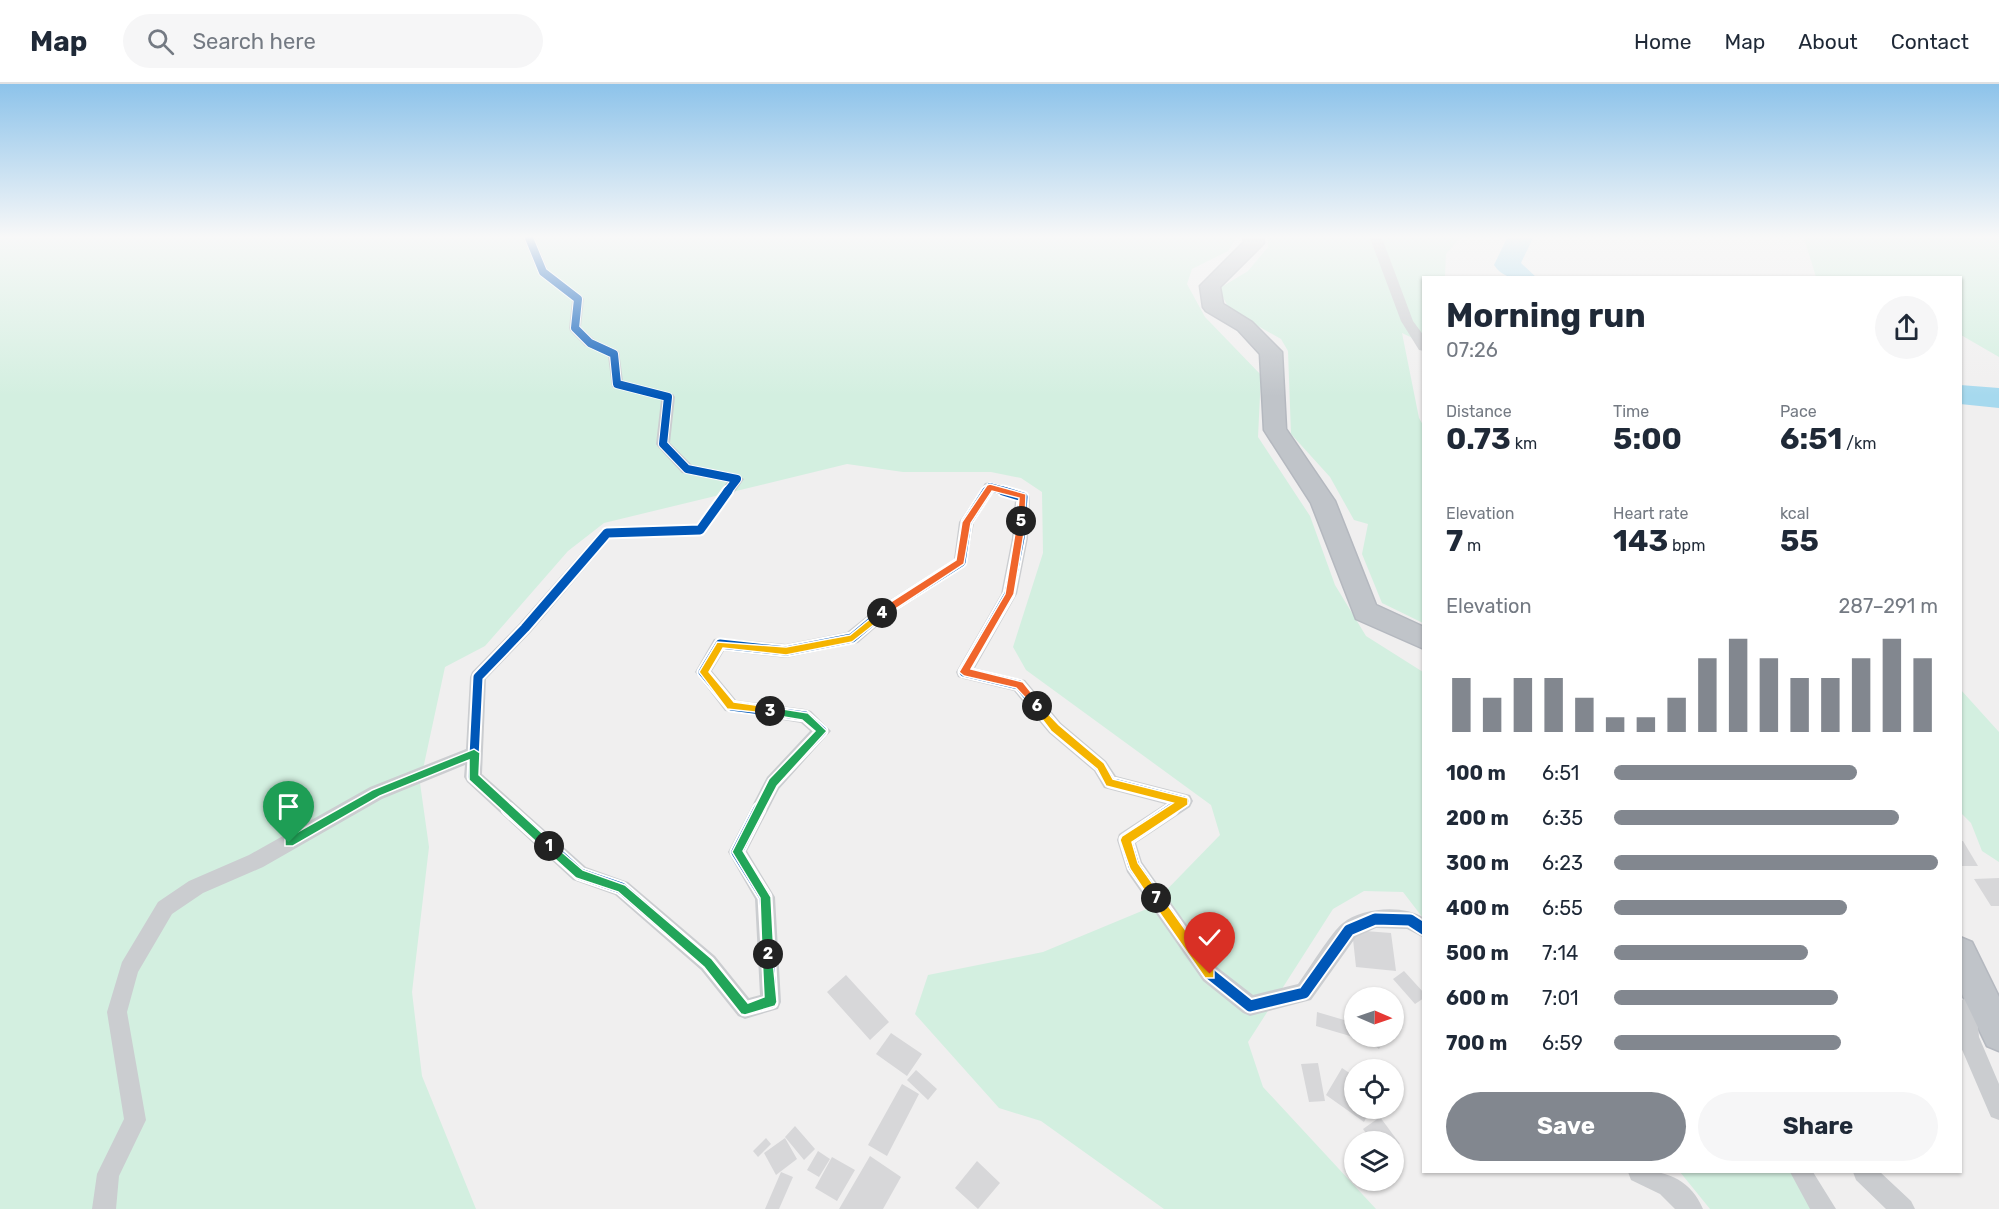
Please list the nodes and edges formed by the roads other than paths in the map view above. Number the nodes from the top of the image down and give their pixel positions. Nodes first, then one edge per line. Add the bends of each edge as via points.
1 (567, 290) edge
2 (1211, 290) edge
3 (1396, 290) edge
4 (1422, 344) edge
5 (1422, 638) edge
6 (474, 753) junction
7 (1422, 927) edge
8 (1962, 957) edge
9 (1983, 999) junction
10 (1999, 1034) edge
11 (1999, 1109) edge
12 (1641, 1173) edge
13 (1802, 1173) edge
14 (1865, 1173) edge
15 (104, 1209) edge
16 (1691, 1209) edge
17 (1824, 1209) edge
18 (1903, 1209) edge

1 - 6 street via 578,299 575,328 590,344 614,354 617,384 668,397 663,444 687,469 737,479 700,530 607,533 478,677
2 - 5 highway via 1213,307 1245,326 1270,352 1275,430 1323,501 1365,612
3 - 4 street via 1407,321
6 - 7 street via 473,777 580,874 621,888 708,963 745,1009 771,1002 765,897 737,852 773,783 822,731 805,716 731,706 704,672 720,644 786,651 852,638 883,612 961,561 967,522 990,487 1023,497 1020,537 1009,594 964,672 1019,685 1055,728 1100,766 1110,782 1184,801 1126,840 1134,866 1210,974 1250,1006 1304,993 1348,930 1375,919 1410,920
6 - 15 street via 376,793 256,861 196,887 165,908 129,969 117,1012 135,1120 108,1174
8 - 9 highway
9 - 10 highway
9 - 11 street via 1966,1009 1968,1038
12 - 16 street via 1668,1186
13 - 17 street
14 - 18 street

